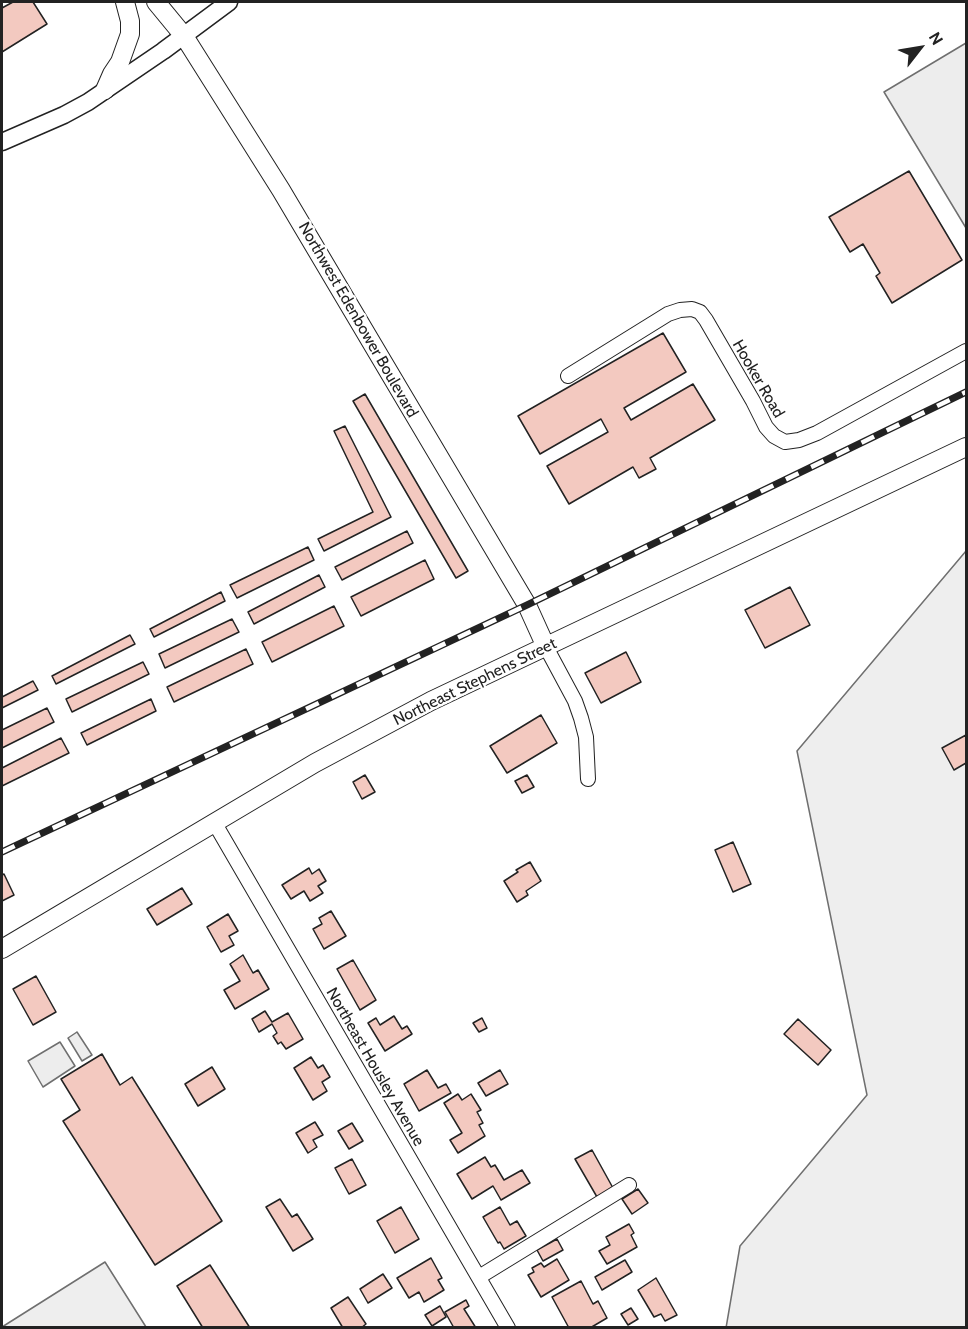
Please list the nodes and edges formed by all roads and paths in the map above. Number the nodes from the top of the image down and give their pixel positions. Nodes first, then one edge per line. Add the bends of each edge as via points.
1 (125, 2) edge
2 (156, 2) edge
3 (229, 2) edge
4 (184, 36) junction
5 (105, 90) junction
6 (2, 142) edge
7 (966, 351) edge
8 (568, 376) dead end
9 (966, 447) edge
10 (546, 647) junction
11 (588, 779) dead end
12 (214, 822) junction
13 (2, 949) edge
14 (629, 1185) dead end
15 (479, 1277) junction
16 (508, 1328) edge

1 - 5 main road via 130,34
2 - 4 main road, Northwest Edenbower Boulevard
3 - 4 street
4 - 5 street
4 - 10 main road, Northwest Edenbower Boulevard via 319,253 527,605
5 - 6 street via 64,115
7 - 8 street, Hooker Road via 817,433 785,442 766,428 706,320 692,309 668,314
9 - 10 main road, Northeast Stephens Street
10 - 11 street via 581,718
10 - 12 main road, Northeast Stephens Street via 421,707
12 - 13 main road, Northeast Stephens Street
12 - 15 street, Northeast Housley Avenue
14 - 15 street
15 - 16 street, Northeast Housley Avenue

